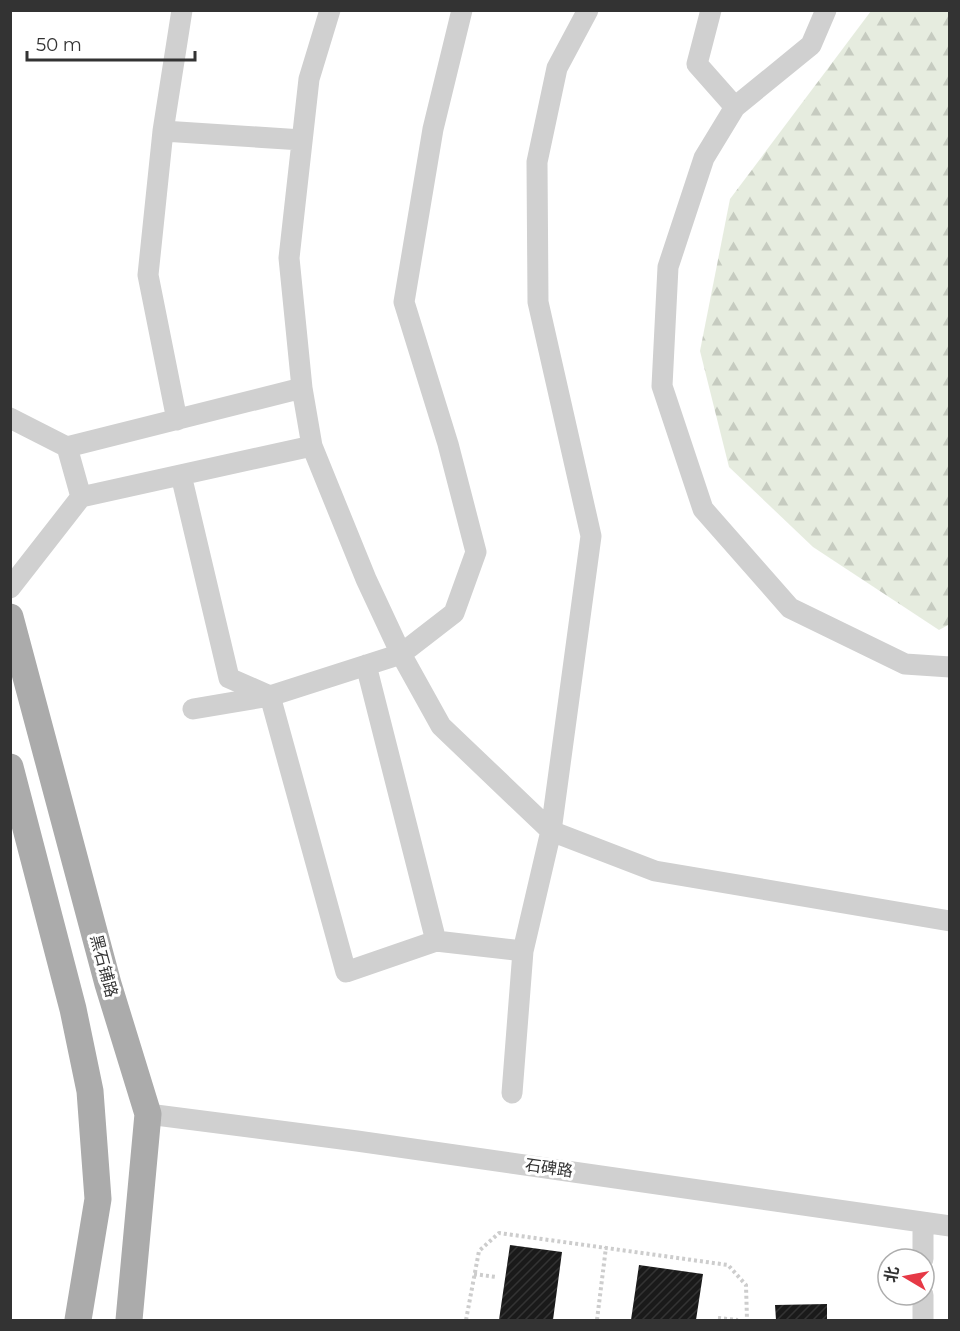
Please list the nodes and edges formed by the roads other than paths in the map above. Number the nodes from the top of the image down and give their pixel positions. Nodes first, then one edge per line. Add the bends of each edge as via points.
1 (182, 10) edge
2 (330, 10) edge
3 (462, 10) edge
4 (588, 10) edge
5 (711, 10) edge
6 (826, 10) edge
7 (735, 107) junction
8 (163, 131) junction
9 (302, 140) junction
10 (302, 388) junction
11 (10, 418) edge
12 (177, 420) junction
13 (312, 446) junction
14 (68, 447) junction
15 (181, 475) junction
16 (81, 497) junction
17 (10, 588) edge
18 (10, 617) edge
19 (401, 654) junction
20 (366, 665) junction
21 (950, 666) edge
22 (270, 696) junction
23 (193, 710) dead end
24 (10, 767) edge
25 (551, 831) junction
26 (950, 921) edge
27 (436, 941) junction
28 (523, 951) junction
29 (512, 1093) dead end
30 (148, 1114) junction
31 (923, 1222) junction
32 (950, 1226) edge
33 (923, 1247) edge
34 (78, 1320) edge
35 (129, 1320) edge

1 - 8 street
2 - 9 street via 309,79
3 - 19 street via 433,129 404,302 476,552 454,613
4 - 25 street via 557,68 537,162 537,302 591,536
5 - 7 street via 697,64
6 - 7 street via 811,45
7 - 21 street via 704,158 668,267 662,386 703,509 790,608 905,664
8 - 9 street
8 - 12 street via 148,275
9 - 10 street via 289,258
10 - 12 street
10 - 13 street
11 - 14 street
12 - 14 street
13 - 15 street
13 - 19 street
14 - 16 street
15 - 16 street
15 - 22 street via 229,678
16 - 17 street
18 - 30 main road, 黑石铺路 via 108,984
19 - 20 street
19 - 25 street via 441,726
20 - 22 street
20 - 27 street
22 - 23 street
22 - 27 street via 345,972
24 - 34 main road via 73,1009 90,1091 98,1199
25 - 26 street via 655,871
25 - 28 street
27 - 28 street
28 - 29 street
30 - 31 street, 石碑路
30 - 35 main road, 黑石铺路
31 - 32 street, 石碑路
31 - 33 street

